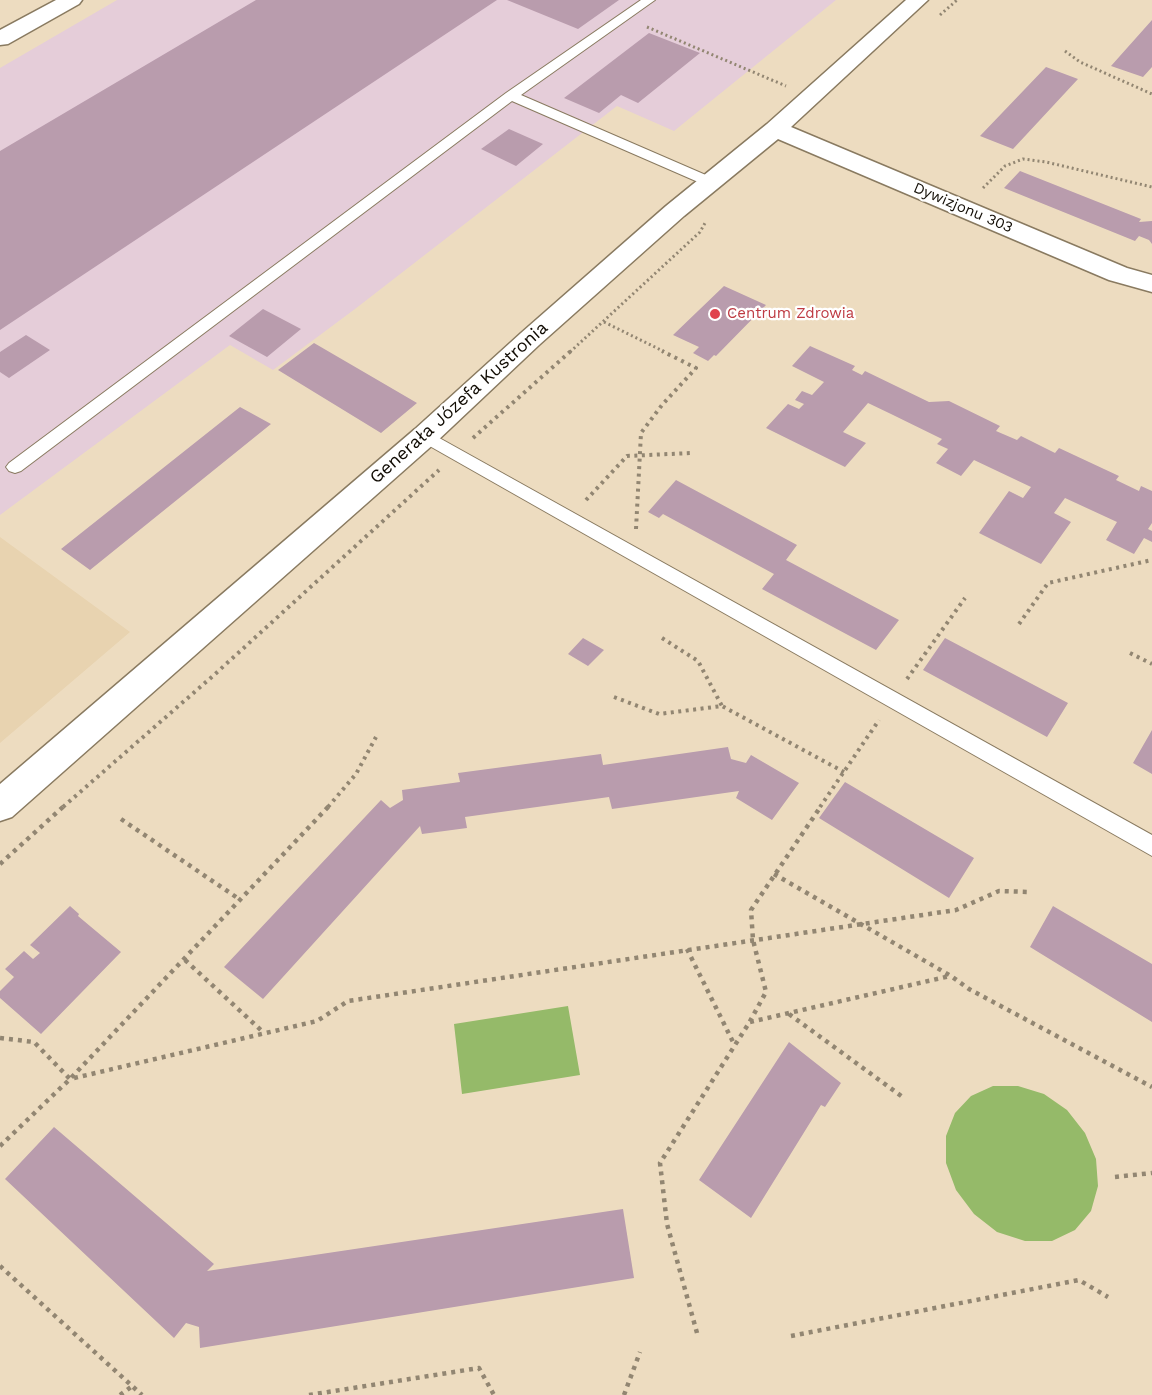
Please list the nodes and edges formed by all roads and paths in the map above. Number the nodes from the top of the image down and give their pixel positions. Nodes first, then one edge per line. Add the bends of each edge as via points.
1 (72, 0) edge
2 (649, 0) edge
3 (918, 0) edge
4 (957, 0) edge
5 (939, 15) dead end
6 (624, 18) junction
7 (1, 38) edge
8 (1065, 51) dead end
9 (795, 90) dead end
10 (1152, 94) edge
11 (511, 96) junction
12 (775, 129) junction
13 (710, 182) junction
14 (1152, 188) edge
15 (964, 208) junction
16 (708, 219) dead end
17 (1152, 284) edge
18 (604, 322) junction
19 (425, 436) junction
20 (691, 453) dead end
21 (456, 454) junction
22 (639, 454) junction
23 (15, 467) dead end
24 (568, 517) junction
25 (627, 550) junction
26 (1152, 560) edge
27 (965, 598) dead end
28 (1019, 624) dead end
29 (662, 638) dead end
30 (1130, 654) dead end
31 (1152, 663) edge
32 (614, 697) dead end
33 (892, 699) junction
34 (722, 706) junction
35 (376, 736) dead end
36 (844, 772) junction
37 (0, 806) edge
38 (121, 819) dead end
39 (1152, 846) edge
40 (0, 864) edge
41 (774, 874) junction
42 (1030, 892) dead end
43 (239, 899) junction
44 (862, 924) junction
45 (753, 940) junction
46 (687, 949) junction
47 (186, 960) junction
48 (951, 976) junction
49 (789, 1014) junction
50 (749, 1023) junction
51 (263, 1033) junction
52 (0, 1038) edge
53 (734, 1044) junction
54 (70, 1079) junction
55 (1152, 1088) edge
56 (904, 1098) dead end
57 (0, 1146) edge
58 (1152, 1173) edge
59 (1115, 1177) dead end
60 (0, 1266) edge
61 (1108, 1297) dead end
62 (697, 1333) dead end
63 (791, 1336) dead end
64 (640, 1352) dead end
65 (131, 1388) junction
66 (120, 1395) edge
67 (142, 1395) edge
68 (309, 1395) edge
69 (494, 1395) edge
70 (624, 1395) edge

1 - 7 street
2 - 6 lane
3 - 12 street, Generała Józefa Kustronia
4 - 5 path
6 - 9 path
6 - 11 lane
8 - 10 path via 1080,62
11 - 13 lane
11 - 23 lane
12 - 13 street, Generała Józefa Kustronia
12 - 15 street, Dywizjonu 303
13 - 19 street, Generała Józefa Kustronia
14 - 15 path via 1023,159 1005,166
15 - 17 street, Dywizjonu 303 via 1118,274
16 - 18 path
18 - 21 path
18 - 22 path via 696,368 641,433
19 - 21 lane
19 - 37 street, Generała Józefa Kustronia
20 - 22 path
21 - 24 lane
21 - 40 path
22 - 24 path via 627,456
22 - 25 path via 639,514 635,539
24 - 25 lane
25 - 33 lane
26 - 28 path via 1048,583
27 - 33 path
29 - 34 path via 698,661
30 - 31 path
32 - 34 path via 659,714
33 - 36 path
33 - 39 lane
34 - 36 path
35 - 43 path via 356,774 326,810
36 - 41 path
38 - 43 path
41 - 44 path
41 - 45 path via 751,910
42 - 44 path via 999,891 956,910
43 - 47 path
44 - 45 path
44 - 48 path
45 - 46 path
45 - 50 path via 766,992
46 - 51 path via 348,1001 316,1021
46 - 53 path
47 - 51 path
47 - 54 path
48 - 49 path
48 - 55 path
49 - 50 path
49 - 56 path
50 - 53 path
51 - 54 path
52 - 54 path via 34,1042
53 - 62 path via 660,1163 667,1224
54 - 57 path
58 - 59 path
60 - 65 path
61 - 63 path via 1079,1280
64 - 70 path
65 - 66 path
65 - 67 path
68 - 69 path via 479,1368

